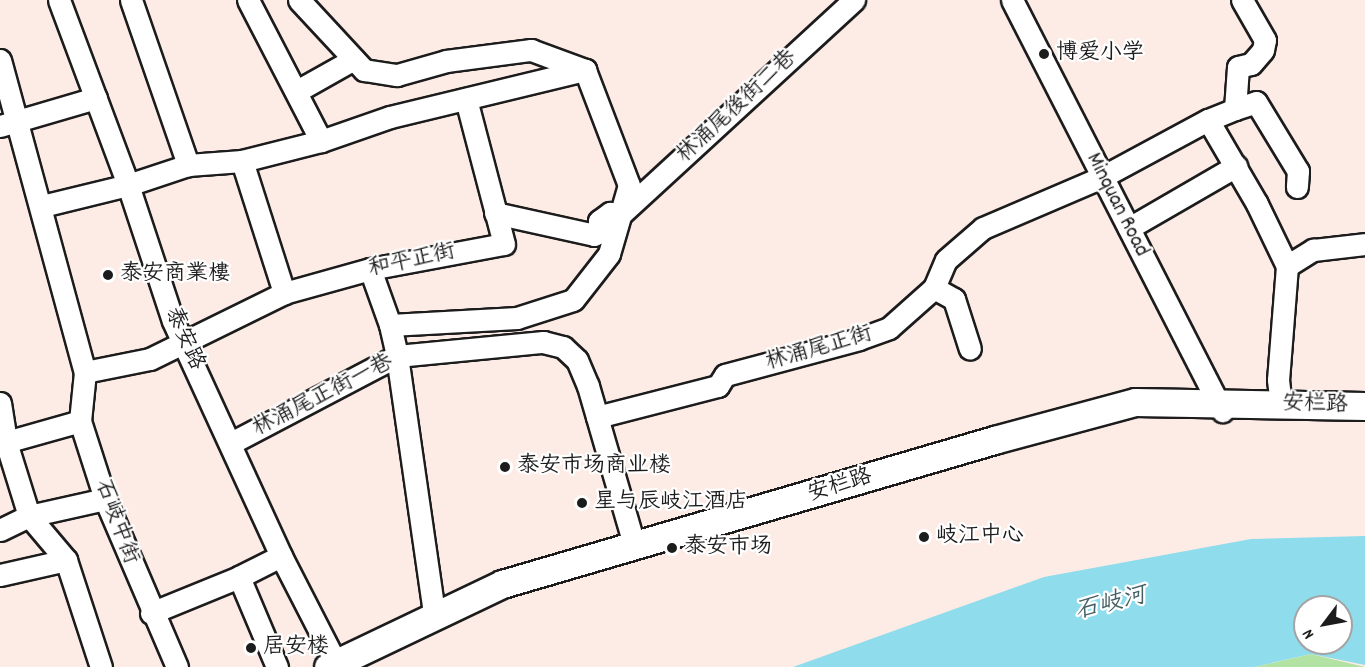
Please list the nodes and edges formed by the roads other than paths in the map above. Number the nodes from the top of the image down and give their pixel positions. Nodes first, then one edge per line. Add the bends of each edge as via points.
1 (59, 0) edge
2 (131, 0) edge
3 (248, 0) edge
4 (298, 0) edge
5 (854, 0) edge
6 (1012, 0) edge
7 (1242, 0) edge
8 (354, 59) junction
9 (0, 60) edge
10 (585, 70) junction
11 (297, 91) junction
12 (96, 98) junction
13 (466, 99) junction
14 (1235, 109) junction
15 (1208, 120) junction
16 (8, 123) edge
17 (321, 141) junction
18 (242, 161) junction
19 (188, 165) junction
20 (1236, 166) junction
21 (1102, 177) junction
22 (128, 185) junction
23 (1297, 187) dead end
24 (42, 206) junction
25 (495, 213) junction
26 (620, 215) junction
27 (1129, 228) junction
28 (1365, 244) edge
29 (1287, 266) junction
30 (370, 269) junction
31 (934, 288) junction
32 (284, 293) junction
33 (390, 325) junction
34 (185, 342) junction
35 (970, 349) dead end
36 (397, 356) junction
37 (85, 372) junction
38 (0, 403) edge
39 (1281, 404) junction
40 (1220, 406) junction
41 (1365, 406) edge
42 (597, 417) junction
43 (1365, 417) edge
44 (80, 421) junction
45 (6, 442) junction
46 (231, 443) junction
47 (105, 499) junction
48 (28, 516) junction
49 (0, 530) edge
50 (634, 544) junction
51 (281, 555) junction
52 (66, 560) junction
53 (0, 575) edge
54 (239, 577) junction
55 (152, 613) junction
56 (434, 614) junction
57 (337, 666) edge
58 (101, 667) edge
59 (177, 667) edge
60 (277, 667) edge

1 - 12 street, 泰安路
2 - 19 street
3 - 11 street
4 - 8 street
5 - 26 street, 林涌尾後街二巷
6 - 21 street, Minquan Road
7 - 14 street via 1265,40 1263,50 1251,64 1238,68
8 - 10 street via 364,70 397,75 446,61 531,50
8 - 11 street
9 - 16 street
10 - 13 street
10 - 26 street via 629,185
11 - 17 street
12 - 16 street
12 - 22 street, 泰安路
13 - 17 street via 390,117
13 - 25 street, 和平正街
14 - 15 street, 林涌尾正街
14 - 23 street via 1256,102 1298,171
15 - 20 street
15 - 21 street, 林涌尾正街
16 - 24 street
17 - 18 street
18 - 19 street
18 - 32 street
19 - 22 street
20 - 27 street
20 - 29 street
21 - 27 street, Minquan Road
21 - 31 street, 林涌尾正街 via 984,228 946,260
22 - 24 street
22 - 34 street, 泰安路 via 173,321
24 - 37 street
25 - 26 street, 林涌尾後街二巷 via 594,235 598,233 599,221 610,213
25 - 30 street, 和平正街 via 504,244
26 - 33 street via 609,254 573,300 517,318
27 - 40 street, Minquan Road
28 - 29 street via 1313,250
29 - 39 street via 1278,380
30 - 32 street, 和平正街
30 - 33 street
31 - 35 street via 954,299
31 - 42 street, 林涌尾正街 via 889,328 725,375 718,386
32 - 34 street, 和平正街
33 - 36 street
34 - 37 street, 和平正街 via 150,359
34 - 46 street, 泰安路
36 - 42 street, 林涌尾正街一巷 via 543,342 563,347 577,360
36 - 46 street, 林涌尾正街一巷
36 - 56 street
37 - 44 street, 石岐中街
38 - 45 street
39 - 40 main road, 安栏路
39 - 41 main road, 安栏路
40 - 43 main road, 安栏路
40 - 50 main road, 安栏路 via 1135,402
40 - 57 main road, 安栏路 via 1137,411 998,447 647,549 505,593
42 - 50 street, 林涌尾正街一巷
44 - 45 street
44 - 47 street, 石岐中街
45 - 48 street
46 - 51 street, 泰安路
47 - 48 street
47 - 55 street, 石岐中街
48 - 49 street
48 - 52 street
50 - 56 main road, 安栏路 via 502,584
51 - 54 street
51 - 57 street, 泰安路
52 - 53 street
52 - 58 street
54 - 55 street
54 - 60 street
55 - 59 street, 石岐中街
56 - 57 main road, 安栏路

